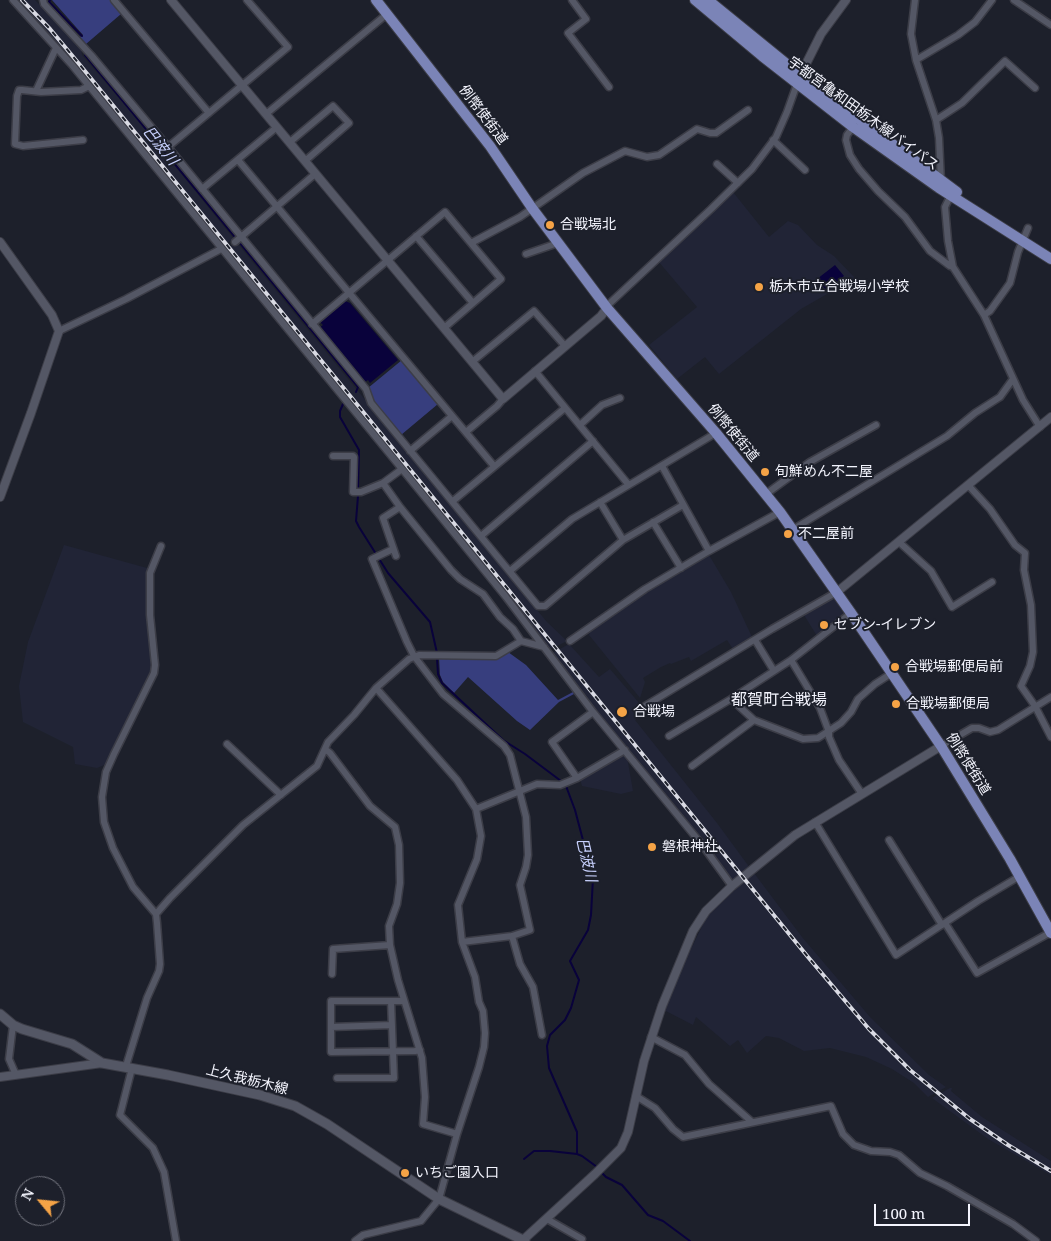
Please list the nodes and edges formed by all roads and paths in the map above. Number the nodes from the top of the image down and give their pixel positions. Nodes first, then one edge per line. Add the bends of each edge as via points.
1 (12, 0) edge
2 (43, 0) edge
3 (171, 0) edge
4 (248, 0) edge
5 (376, 0) edge
6 (572, 0) edge
7 (695, 0) edge
8 (708, 0) edge
9 (846, 0) edge
10 (915, 0) edge
11 (992, 0) edge
12 (1014, 0) edge
13 (118, 1) edge
14 (387, 14) junction
15 (1051, 25) edge
16 (56, 48) junction
17 (916, 60) junction
18 (798, 79) junction
19 (242, 85) junction
20 (89, 86) junction
21 (609, 87) dead end
22 (1035, 88) dead end
23 (36, 91) junction
24 (748, 110) dead end
25 (209, 113) junction
26 (266, 114) junction
27 (936, 120) junction
28 (277, 127) junction
29 (853, 127) junction
30 (83, 140) dead end
31 (773, 140) junction
32 (290, 142) junction
33 (168, 147) junction
34 (238, 160) junction
35 (305, 161) junction
36 (717, 164) dead end
37 (804, 170) dead end
38 (316, 174) junction
39 (738, 183) junction
40 (940, 184) junction
41 (202, 189) junction
42 (951, 195) junction
43 (278, 208) junction
44 (532, 208) junction
45 (1028, 228) dead end
46 (416, 236) junction
47 (241, 237) junction
48 (1021, 241) junction
49 (0, 242) edge
50 (235, 242) dead end
51 (471, 243) junction
52 (558, 243) junction
53 (222, 249) junction
54 (526, 254) dead end
55 (1051, 259) edge
56 (388, 261) junction
57 (953, 266) junction
58 (349, 293) junction
59 (473, 303) junction
60 (607, 308) junction
61 (984, 315) junction
62 (312, 324) junction
63 (444, 328) junction
64 (59, 331) junction
65 (565, 346) junction
66 (472, 362) junction
67 (535, 371) junction
68 (1013, 379) junction
69 (620, 398) dead end
70 (503, 399) junction
71 (565, 408) junction
72 (452, 416) junction
73 (1051, 417) edge
74 (580, 425) junction
75 (876, 425) dead end
76 (1040, 427) junction
77 (466, 432) junction
78 (716, 433) junction
79 (593, 441) junction
80 (410, 451) junction
81 (333, 456) dead end
82 (494, 466) junction
83 (662, 466) junction
84 (402, 469) junction
85 (383, 483) junction
86 (628, 484) junction
87 (968, 485) junction
88 (766, 494) junction
89 (0, 496) edge
90 (453, 501) junction
91 (600, 502) junction
92 (683, 505) junction
93 (400, 507) junction
94 (780, 512) junction
95 (654, 522) junction
96 (792, 530) junction
97 (481, 536) junction
98 (623, 540) junction
99 (899, 542) junction
100 (161, 546) dead end
101 (393, 549) junction
102 (708, 551) junction
103 (396, 556) dead end
104 (681, 568) junction
105 (510, 571) junction
106 (992, 582) dead end
107 (837, 592) junction
108 (851, 613) junction
109 (754, 640) junction
110 (521, 641) junction
111 (570, 641) dead end
112 (544, 647) junction
113 (414, 656) junction
114 (791, 660) junction
115 (774, 671) junction
116 (892, 673) junction
117 (376, 688) junction
118 (1051, 697) edge
119 (731, 700) junction
120 (645, 706) dead end
121 (1035, 706) junction
122 (593, 712) junction
123 (754, 720) junction
124 (829, 732) junction
125 (669, 736) dead end
126 (1051, 737) edge
127 (227, 744) dead end
128 (941, 746) junction
129 (325, 749) junction
130 (625, 750) junction
131 (692, 766) dead end
132 (577, 778) junction
133 (520, 791) junction
134 (862, 794) junction
135 (281, 795) junction
136 (476, 809) junction
137 (815, 822) junction
138 (889, 840) dead end
139 (1020, 876) junction
140 (732, 886) junction
141 (156, 914) junction
142 (944, 924) junction
143 (1051, 933) edge
144 (512, 936) junction
145 (462, 942) junction
146 (390, 945) junction
147 (332, 974) dead end
148 (391, 1001) junction
149 (404, 1001) junction
150 (0, 1014) edge
151 (13, 1025) junction
152 (392, 1025) junction
153 (331, 1027) junction
154 (542, 1035) dead end
155 (651, 1036) junction
156 (420, 1050) junction
157 (392, 1051) junction
158 (102, 1063) junction
159 (129, 1067) junction
160 (16, 1075) junction
161 (0, 1077) edge
162 (337, 1078) dead end
163 (636, 1096) junction
164 (752, 1122) junction
165 (457, 1134) junction
166 (439, 1199) junction
167 (547, 1219) junction
168 (583, 1238) edge
169 (176, 1241) edge
170 (355, 1241) edge
171 (523, 1241) edge
172 (1036, 1241) edge

1 - 16 street
2 - 33 street
3 - 19 street
4 - 19 street via 288,47
5 - 14 main road, 例幣使街道
6 - 21 street via 586,19 568,32
7 - 18 main road, 宇都宮亀和田栃木線バイパス
8 - 18 main road, 宇都宮亀和田栃木線バイパス
9 - 18 street via 821,34
10 - 17 street via 911,34
11 - 17 street via 970,26
12 - 15 street
13 - 25 street
14 - 26 street
14 - 44 main road, 例幣使街道 via 490,146
16 - 20 street
16 - 23 street
17 - 27 street
18 - 29 main road, 宇都宮亀和田栃木線バイパス
18 - 31 street
18 - 40 main road, 宇都宮亀和田栃木線バイパス
19 - 25 street
19 - 26 street
20 - 23 street via 81,90
20 - 53 street
22 - 27 street via 1005,62 962,103
23 - 30 street via 22,90 18,93 15,144
24 - 44 street via 716,132 710,134 697,129 659,156 647,157 625,151 583,173
25 - 33 street
26 - 28 street
27 - 40 street
28 - 32 street
28 - 34 street
29 - 40 main road, 宇都宮亀和田栃木線バイパス
29 - 57 street via 846,140 859,170 905,217 930,251
31 - 37 street
31 - 39 street
32 - 35 street
32 - 35 street via 333,106 348,123
33 - 41 street
34 - 41 street
34 - 43 street
35 - 38 street
36 - 39 street
38 - 43 street
38 - 56 street
39 - 60 street
40 - 42 main road, 宇都宮亀和田栃木線バイパス
40 - 48 main road, 宇都宮亀和田栃木線バイパス
41 - 47 street
42 - 48 main road, 宇都宮亀和田栃木線バイパス
42 - 57 street via 945,207
43 - 47 street
43 - 58 street
44 - 51 street
44 - 52 main road, 例幣使街道
45 - 48 street
46 - 51 street via 445,212
46 - 56 street
46 - 59 street
47 - 50 street
47 - 62 street
48 - 55 main road, 宇都宮亀和田栃木線バイパス
48 - 61 street via 1010,283
49 - 64 street
51 - 59 street via 501,278
52 - 54 street
52 - 60 main road, 例幣使街道
53 - 64 street
53 - 84 street
56 - 58 street
56 - 63 street
57 - 61 street
58 - 62 street
58 - 72 street
59 - 63 street
60 - 65 street
60 - 78 main road, 例幣使街道
61 - 68 street
62 - 80 street via 366,389 371,403
63 - 66 street
64 - 89 street
65 - 66 street via 534,311
65 - 67 street
66 - 70 street
67 - 70 street
67 - 71 street
68 - 76 street
68 - 96 street via 1000,398 946,436
69 - 74 street via 602,406
70 - 77 street
71 - 74 street
71 - 82 street
72 - 77 street
72 - 80 street
73 - 76 street
74 - 79 street
75 - 88 street via 810,462
76 - 87 street
77 - 82 street
78 - 83 street
78 - 88 main road, 例幣使街道
79 - 86 street
79 - 97 street
80 - 90 street
81 - 85 street via 354,457 353,492
82 - 90 street
83 - 86 street
83 - 92 street
84 - 85 street
84 - 112 street
85 - 93 street
86 - 91 street
87 - 99 street
87 - 121 street via 1024,553 1033,652 1021,686
88 - 94 main road, 例幣使街道
90 - 97 street
91 - 98 street
91 - 105 street via 572,519
92 - 95 street
92 - 102 street
93 - 101 street via 383,518
93 - 110 street via 451,570 487,598
94 - 96 main road, 例幣使街道
94 - 102 street
95 - 98 street
95 - 104 street
96 - 107 main road, 例幣使街道
97 - 105 street
98 - 105 street via 543,607 536,604
99 - 106 street via 931,570 952,607
99 - 107 street
100 - 141 street via 150,573 154,673 106,772 102,797 104,822 113,848 133,887
101 - 103 street
101 - 113 street via 372,559
102 - 104 street
104 - 111 street
107 - 108 main road, 例幣使街道
107 - 109 street
108 - 114 street
108 - 116 main road, 例幣使街道
109 - 115 street
109 - 120 street
110 - 112 street
110 - 113 street via 496,656
112 - 122 street
113 - 117 street
113 - 133 street via 443,694 504,746 510,755
114 - 115 street
114 - 124 street via 820,708
115 - 119 street
116 - 124 street via 858,699 851,712
116 - 128 main road, 例幣使街道
117 - 129 street
117 - 136 street via 458,780
118 - 121 street
119 - 123 street
119 - 125 street
121 - 126 street
121 - 128 street via 998,730 990,732 972,728
122 - 130 street
122 - 132 street via 552,742
123 - 124 street via 804,739 818,738
123 - 131 street
124 - 134 street via 839,760
127 - 135 street
128 - 134 street
128 - 139 main road, 例幣使街道
129 - 135 street via 317,766
129 - 146 street via 370,806 395,827 400,883 389,926
130 - 132 street
130 - 140 street
132 - 133 street via 560,785 537,784
133 - 136 street
133 - 144 street via 526,817 528,855 520,888 530,930
134 - 137 street
135 - 141 street via 242,825
136 - 145 street via 481,836 477,858 458,905
137 - 140 street
137 - 142 street via 896,954
138 - 142 street
139 - 142 street
139 - 143 main road, 例幣使街道
140 - 155 street via 706,911 693,932
141 - 159 street via 159,971 147,998
142 - 143 street via 977,974
144 - 145 street
144 - 154 street via 520,964 533,987
145 - 165 street via 475,977 485,1033 479,1068
146 - 147 street via 334,949
146 - 149 street
148 - 149 street
148 - 152 street
148 - 153 street via 331,1002
149 - 156 street
150 - 151 main road, 上久我栃木線
151 - 158 main road, 上久我栃木線 via 72,1044
151 - 160 street via 9,1059
152 - 153 street
152 - 157 street
153 - 157 street via 331,1052
155 - 163 street
155 - 164 street via 686,1055 709,1084
156 - 157 street
156 - 165 street via 424,1075 423,1124
157 - 162 street via 394,1078
158 - 159 main road, 上久我栃木線
158 - 160 street
159 - 166 main road, 上久我栃木線 via 260,1095 295,1106
159 - 169 street via 120,1115 153,1148 164,1172
160 - 161 street
163 - 164 street via 655,1108 683,1137
163 - 167 street via 621,1148
164 - 172 street via 831,1106 843,1134 854,1144 871,1152 899,1155 920,1174 948,1186 1014,1224
165 - 166 street
166 - 170 street via 421,1221 363,1235
166 - 171 main road, 上久我栃木線
167 - 168 street
167 - 171 street

